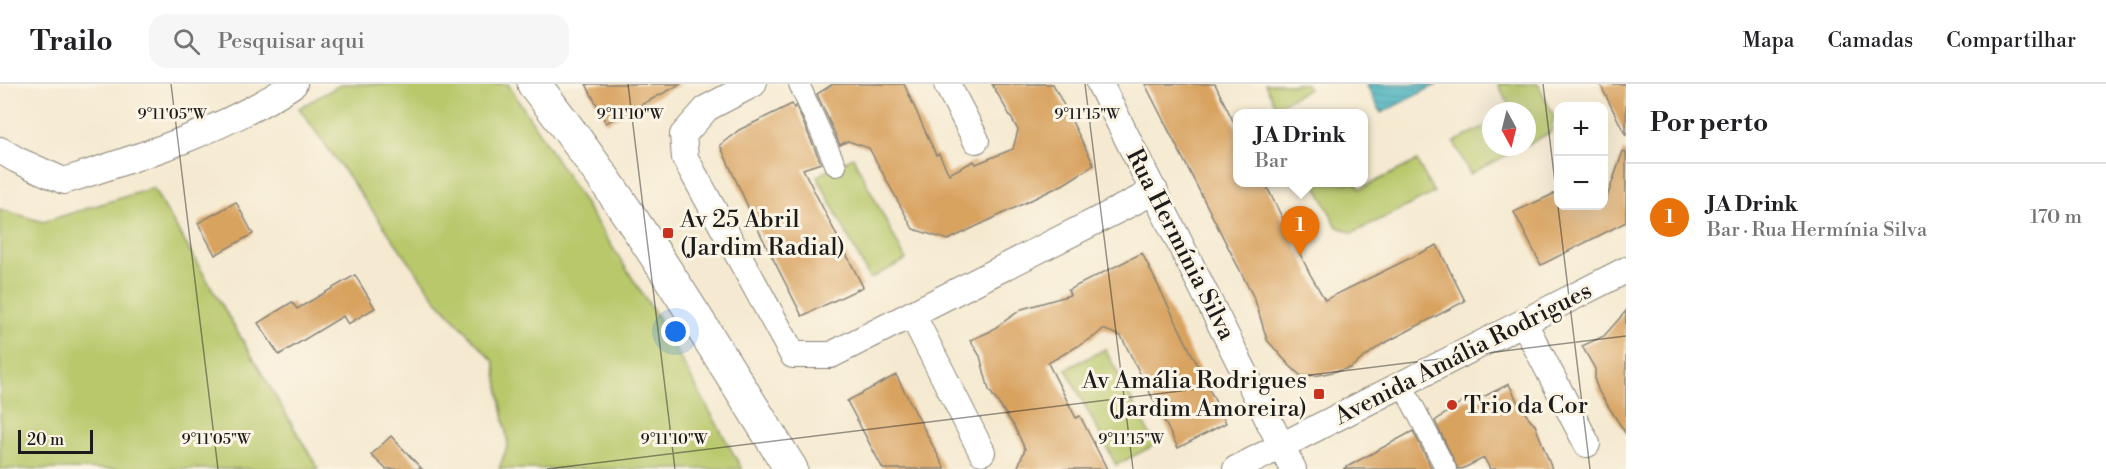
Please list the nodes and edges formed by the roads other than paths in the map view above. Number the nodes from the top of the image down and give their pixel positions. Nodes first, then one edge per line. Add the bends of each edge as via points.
1 (294, 84) edge
2 (534, 84) edge
3 (753, 84) edge
4 (799, 84) edge
5 (947, 84) edge
6 (1100, 84) edge
7 (976, 140) dead end
8 (0, 150) edge
9 (836, 166) dead end
10 (1155, 191) junction
11 (1626, 270) edge
12 (912, 314) junction
13 (1524, 323) junction
14 (1402, 384) junction
15 (1587, 444) dead end
16 (1281, 445) junction
17 (982, 452) dead end
18 (791, 469) edge
19 (1236, 469) edge
20 (1293, 469) edge
21 (1446, 469) edge

1 - 8 street via 210,129 64,181
2 - 18 street via 577,139
3 - 12 street via 707,108 683,135 685,158 793,356 831,355
4 - 9 street
5 - 7 street
6 - 10 street, Rua Hermínia Silva
10 - 12 street
10 - 16 street, Rua Hermínia Silva
11 - 13 street, Avenida Amália Rodrigues
12 - 17 street
13 - 14 street, Avenida Amália Rodrigues
13 - 15 street
14 - 16 street, Avenida Amália Rodrigues
14 - 21 street
16 - 19 street, Avenida Amália Rodrigues
16 - 20 street, Rua Hermínia Silva

